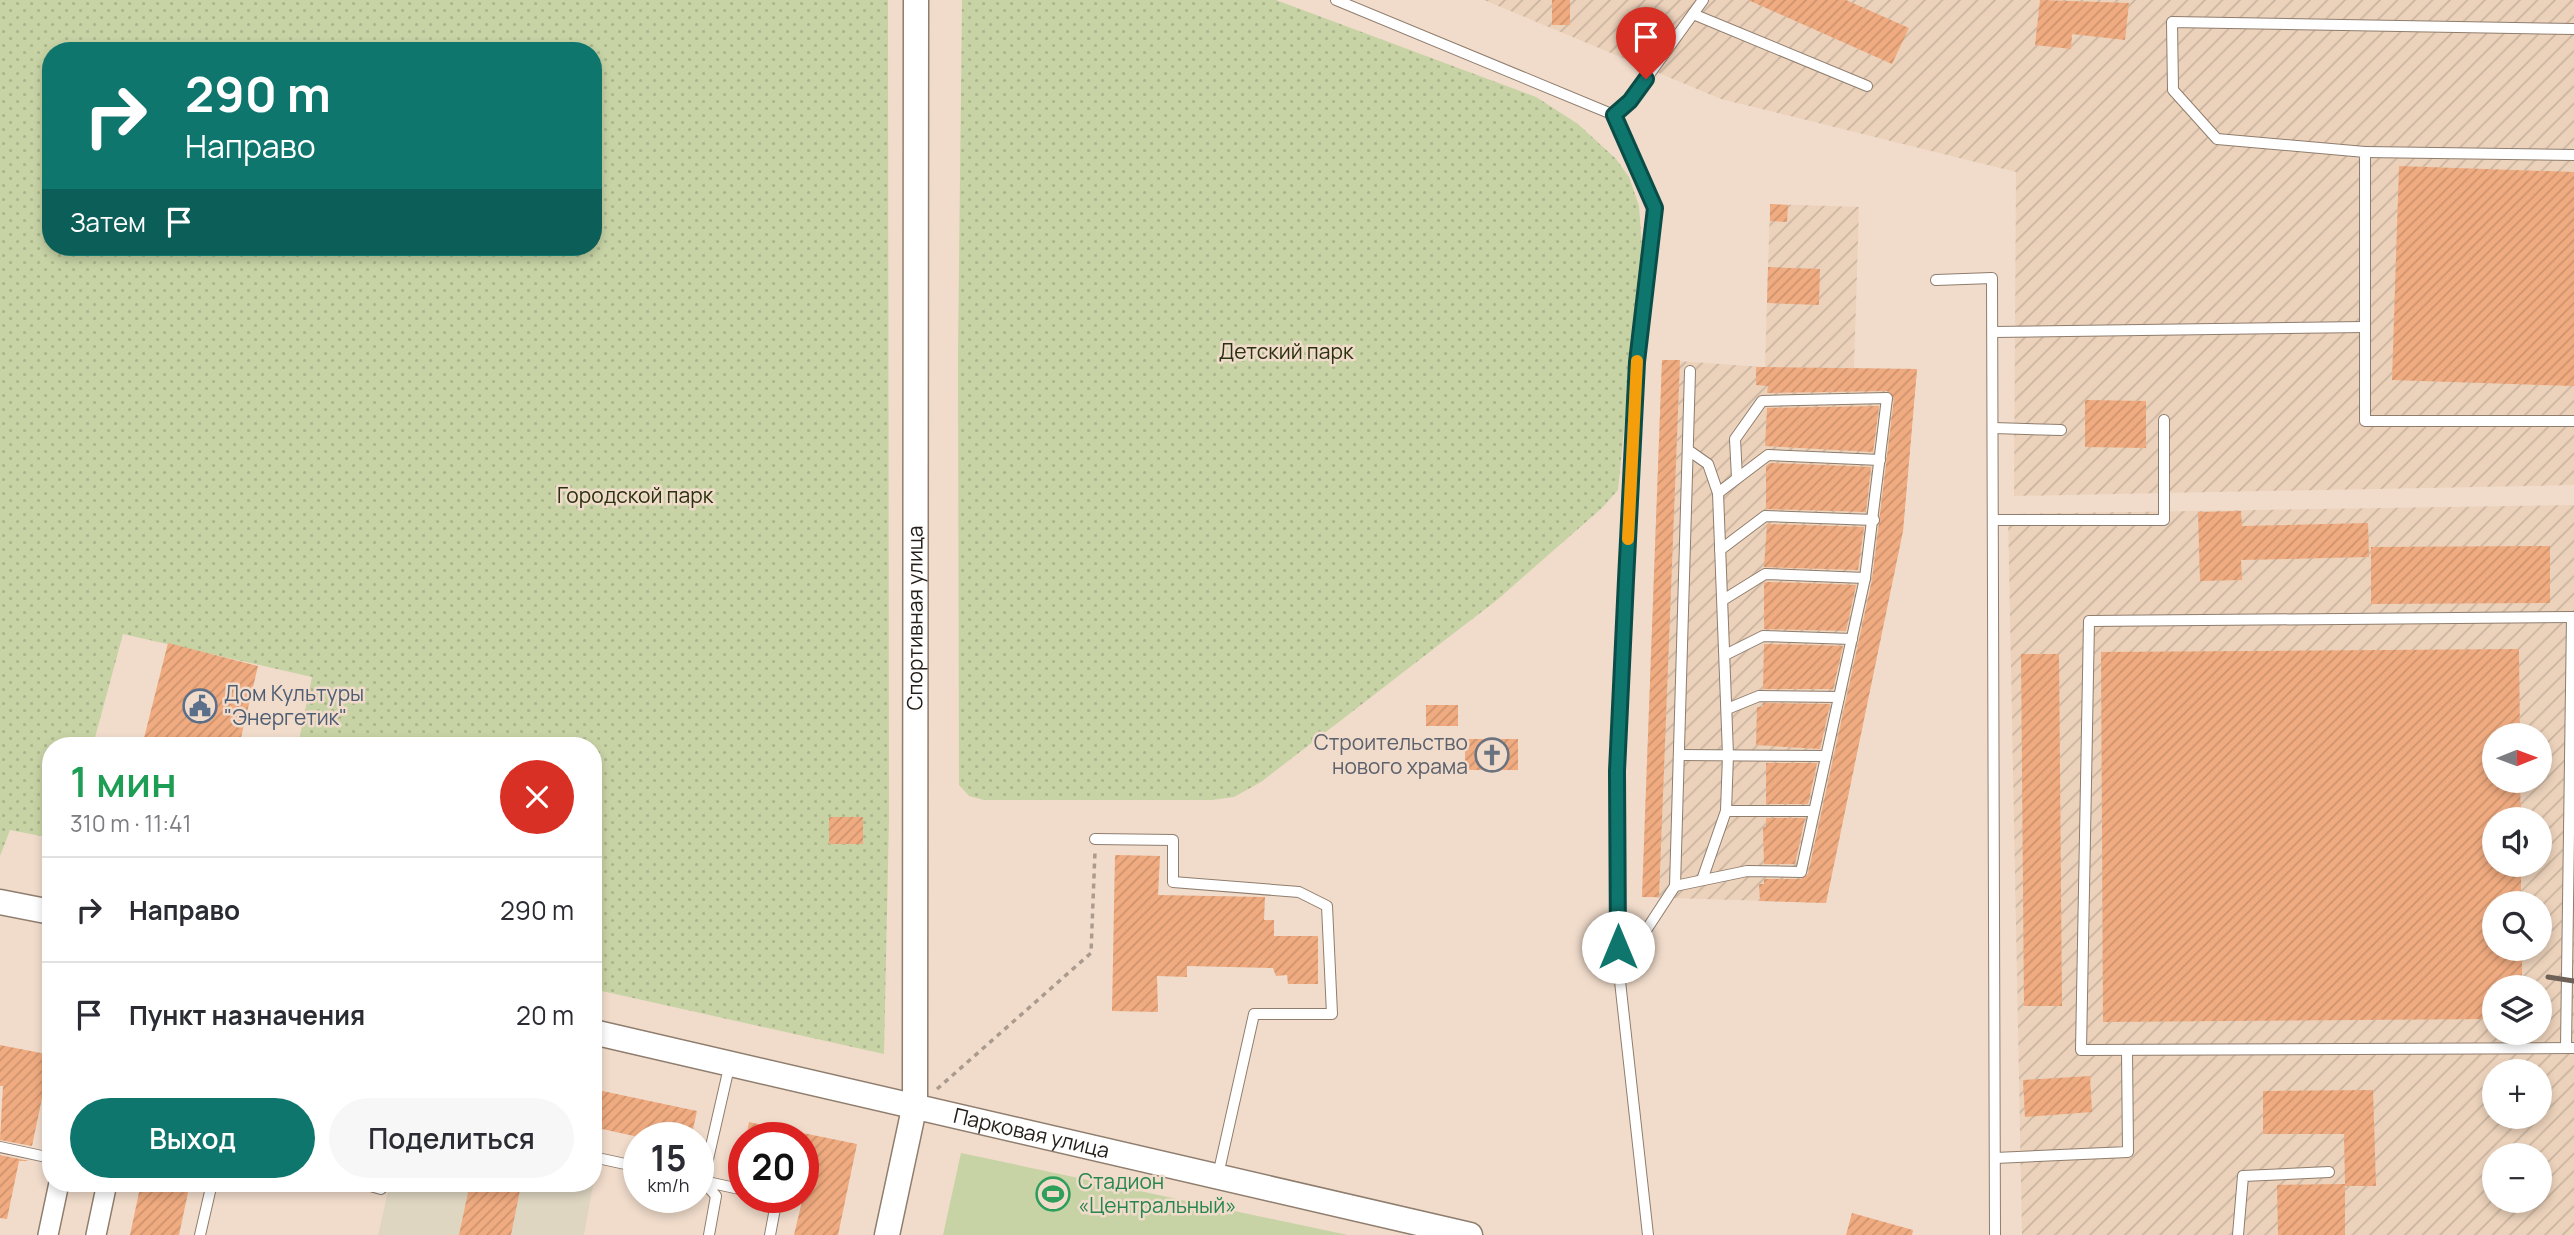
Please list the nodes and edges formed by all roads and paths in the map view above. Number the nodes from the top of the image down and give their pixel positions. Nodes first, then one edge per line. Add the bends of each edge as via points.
1 (916, 0) edge
2 (1336, 0) edge
3 (1703, 0) edge
4 (1693, 14) junction
5 (2574, 29) edge
6 (1867, 86) dead end
7 (1614, 115) junction
8 (2365, 152) junction
9 (2574, 155) edge
10 (1936, 280) dead end
11 (2365, 327) junction
12 (1993, 332) junction
13 (1690, 371) dead end
14 (2164, 419) dead end
15 (2574, 421) edge
16 (1993, 428) junction
17 (2061, 430) dead end
18 (1688, 450) junction
19 (1880, 460) junction
20 (1737, 478) junction
21 (1718, 494) junction
22 (1874, 520) junction
23 (1993, 520) junction
24 (1720, 550) junction
25 (1865, 578) junction
26 (1723, 600) junction
27 (2573, 617) edge
28 (1852, 639) junction
29 (1725, 656) junction
30 (1839, 697) junction
31 (1727, 709) junction
32 (1679, 755) junction
33 (1728, 755) junction
34 (1826, 756) junction
35 (1726, 811) junction
36 (1814, 811) junction
37 (1095, 839) joint
38 (1702, 880) junction
39 (1675, 886) junction
40 (0, 902) edge
41 (42, 910) edge
42 (1619, 972) junction
43 (602, 1034) edge
44 (2570, 1048) edge
45 (2127, 1050) junction
46 (730, 1063) junction
47 (915, 1104) junction
48 (714, 1128) edge
49 (0, 1147) edge
50 (42, 1155) edge
51 (1995, 1158) junction
52 (602, 1159) edge
53 (623, 1164) edge
54 (2329, 1172) dead end
55 (1218, 1176) junction
56 (57, 1192) edge
57 (105, 1192) edge
58 (210, 1192) edge
59 (713, 1213) edge
60 (774, 1213) edge
61 (48, 1235) edge
62 (96, 1235) edge
63 (200, 1235) edge
64 (709, 1235) edge
65 (769, 1235) edge
66 (887, 1235) edge
67 (1470, 1235) edge
68 (1648, 1235) edge
69 (1995, 1235) edge
70 (2238, 1235) edge

1 - 47 street, Спортивная улица
2 - 7 lane
3 - 4 lane
4 - 6 lane
4 - 7 lane via 1630,101
5 - 8 lane via 2172,22 2173,90 2217,139
7 - 42 lane via 1655,208 1637,362 1617,771
8 - 9 lane
8 - 11 lane
10 - 12 lane via 1992,278
11 - 12 lane
11 - 15 lane via 2365,421
12 - 16 lane
13 - 18 lane
14 - 23 lane via 2164,520
16 - 17 lane
16 - 23 lane
18 - 21 lane via 1708,464
18 - 32 lane
19 - 20 lane via 1768,455
19 - 20 lane via 1887,398 1762,401 1735,439
19 - 22 lane
20 - 21 lane
21 - 24 lane
22 - 24 lane via 1765,516
22 - 25 lane
23 - 51 lane
24 - 26 lane
25 - 26 lane via 1765,574
25 - 28 lane
26 - 29 lane
27 - 44 lane
27 - 45 lane via 2088,621 2081,1050
28 - 29 lane via 1763,636
28 - 30 lane
29 - 31 lane
30 - 31 lane via 1759,696
30 - 34 lane
31 - 33 lane
32 - 33 lane
32 - 39 lane
33 - 34 lane
33 - 35 lane
34 - 36 lane
35 - 36 lane
35 - 38 lane
36 - 38 lane via 1801,872 1748,871
37 - 47 path via 1091,953
37 - 55 lane via 1173,840 1173,882 1299,892 1327,906 1332,1014 1254,1014
38 - 39 lane
39 - 42 lane
40 - 41 street
42 - 68 lane
43 - 46 street, Парковая улица
44 - 45 lane
45 - 51 lane via 2128,1152
46 - 47 street, Парковая улица
46 - 48 lane
47 - 55 street, Парковая улица
47 - 66 street, Спортивная улица
49 - 50 lane
51 - 69 lane
52 - 53 lane
54 - 70 lane via 2243,1176
55 - 67 street, Парковая улица
56 - 61 street
57 - 62 street
58 - 63 lane
59 - 64 lane
60 - 65 lane

